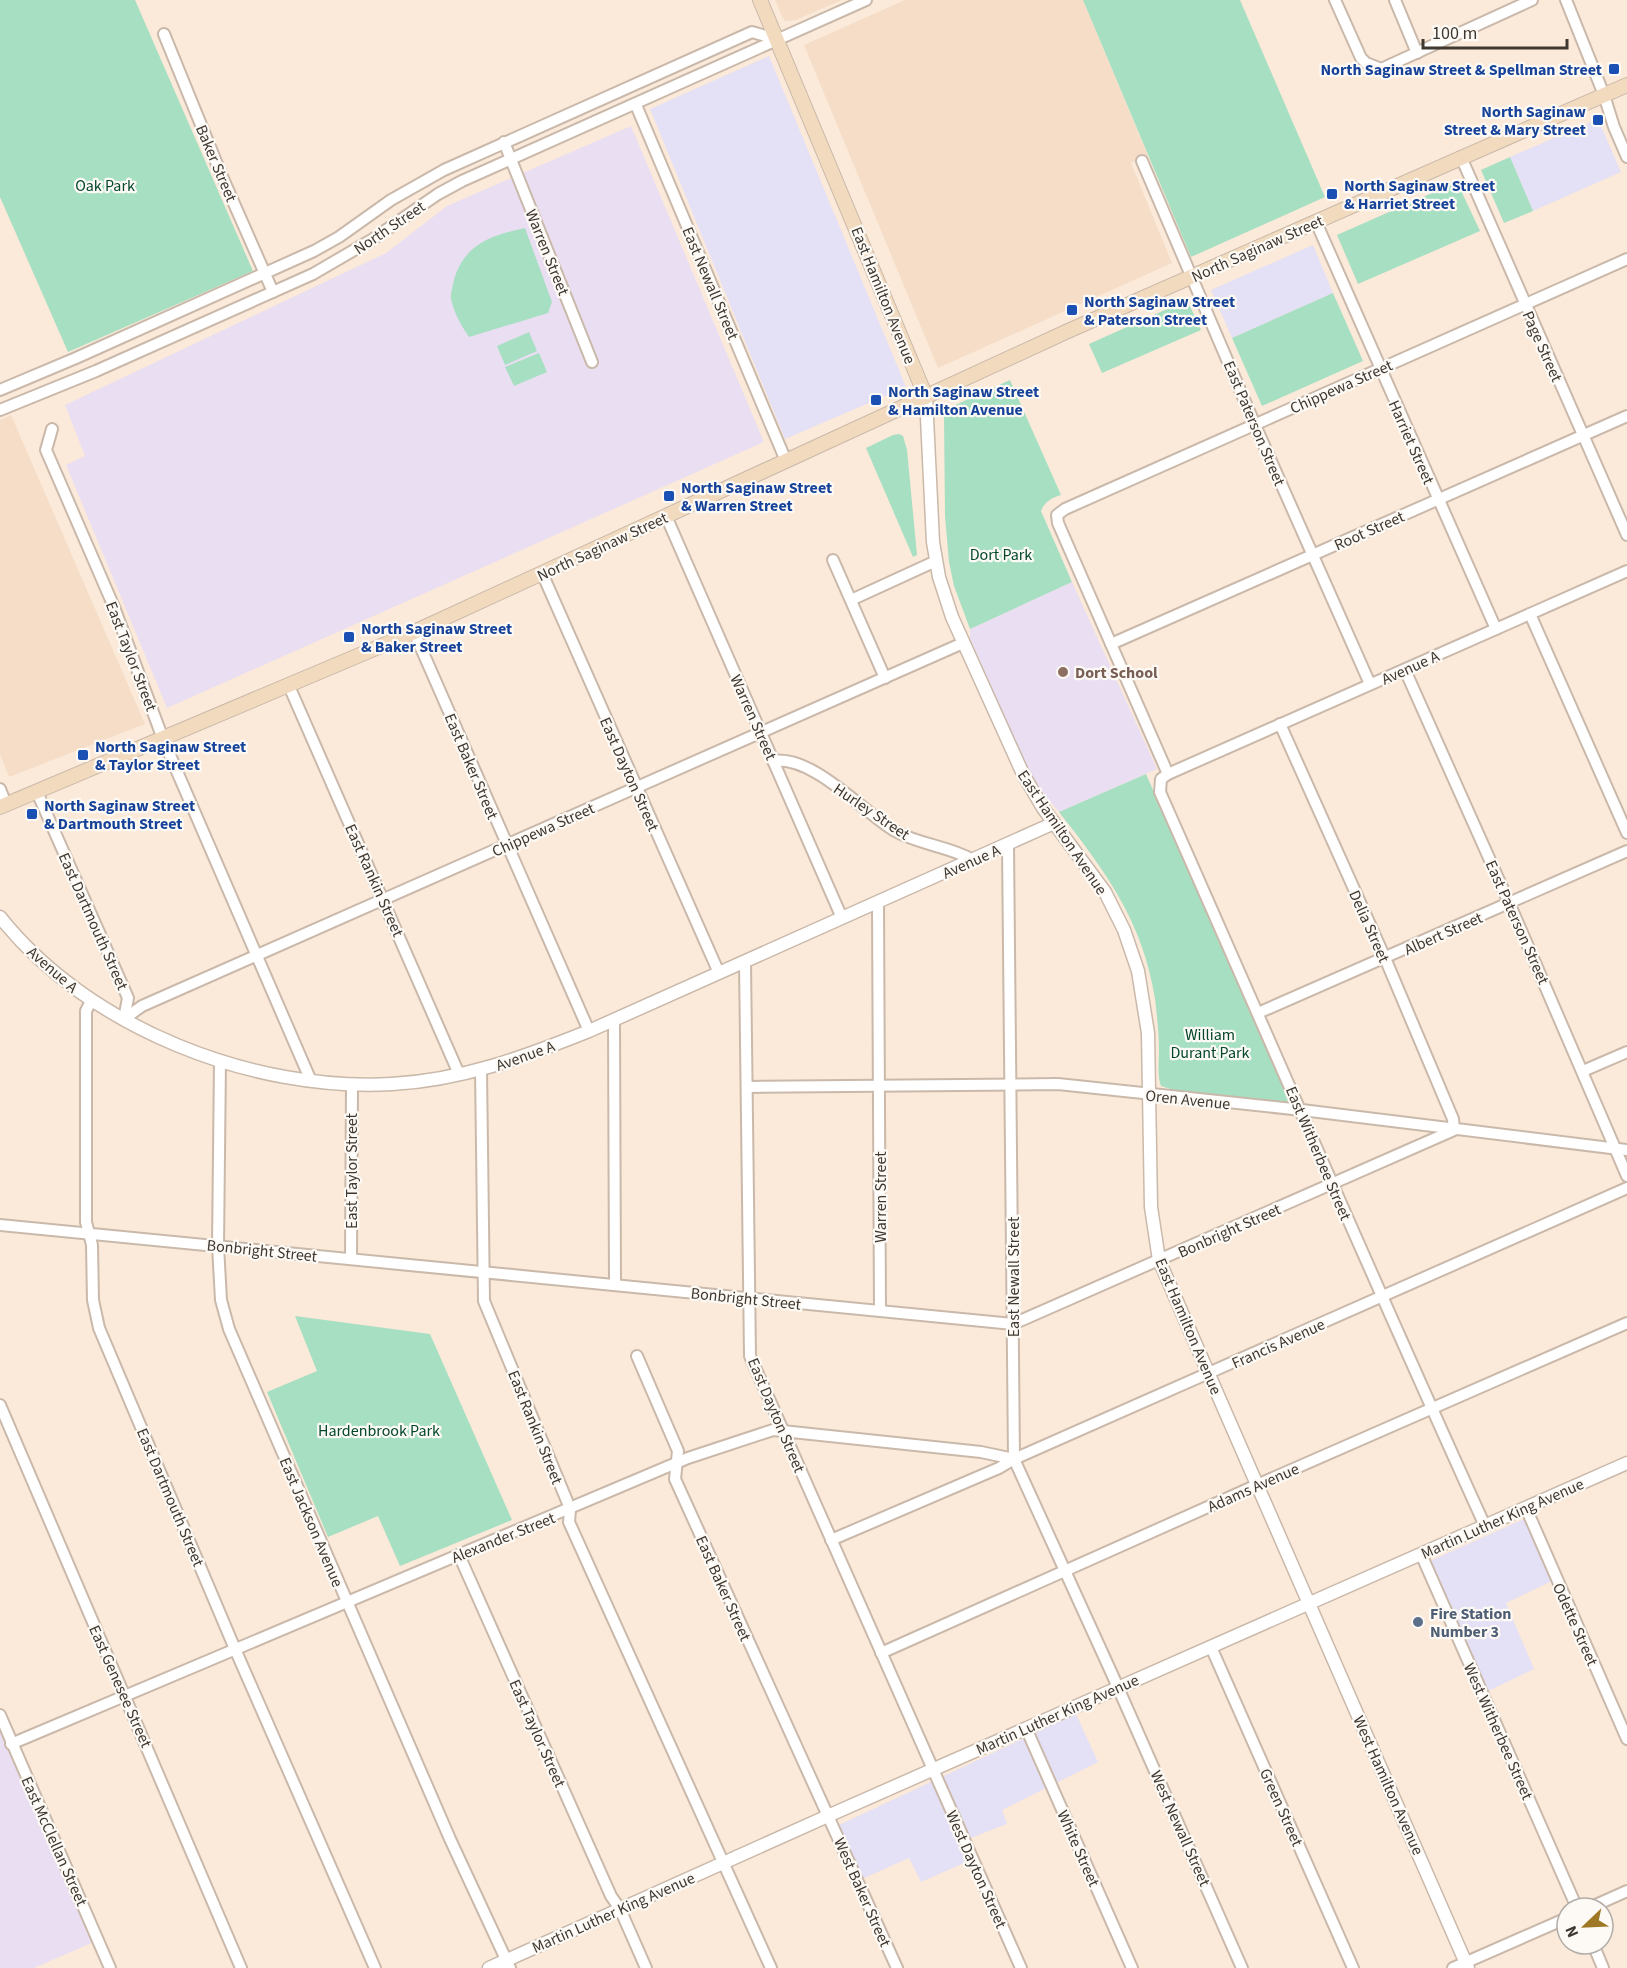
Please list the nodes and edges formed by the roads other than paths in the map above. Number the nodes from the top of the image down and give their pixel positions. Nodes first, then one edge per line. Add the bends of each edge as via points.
1 (760, 0) edge
2 (866, 0) edge
3 (1335, 0) edge
4 (1395, 0) edge
5 (1532, 0) edge
6 (1566, 0) edge
7 (164, 34) dead end
8 (776, 39) junction
9 (1417, 53) junction
10 (1627, 85) edge
11 (1604, 95) junction
12 (636, 105) junction
13 (504, 142) junction
14 (1461, 157) junction
15 (1627, 157) edge
16 (510, 160) junction
17 (1142, 161) dead end
18 (1316, 222) junction
19 (1627, 259) edge
20 (266, 273) junction
21 (1191, 277) junction
22 (273, 292) junction
23 (1524, 305) junction
24 (592, 362) dead end
25 (59, 365) junction
26 (1380, 368) junction
27 (67, 383) junction
28 (0, 390) edge
29 (926, 397) junction
30 (0, 410) edge
31 (1627, 416) edge
32 (1255, 425) junction
33 (51, 429) dead end
34 (1583, 435) junction
35 (786, 461) junction
36 (1438, 500) junction
37 (1058, 515) joint
38 (666, 516) junction
39 (1627, 534) edge
40 (1313, 555) junction
41 (833, 560) dead end
42 (936, 561) junction
43 (1627, 572) edge
44 (542, 573) junction
45 (851, 600) junction
46 (1530, 614) junction
47 (1496, 629) junction
48 (414, 632) junction
49 (963, 643) junction
50 (1111, 644) junction
51 (1405, 669) junction
52 (885, 678) junction
53 (1370, 684) junction
54 (289, 686) junction
55 (1280, 724) junction
56 (761, 734) junction
57 (163, 739) junction
58 (773, 760) junction
59 (1165, 776) junction
60 (636, 788) junction
61 (0, 789) edge
62 (37, 792) junction
63 (3, 805) edge
64 (1054, 823) junction
65 (1627, 833) edge
66 (506, 845) junction
67 (1008, 845) junction
68 (1627, 851) edge
69 (973, 860) junction
70 (384, 899) junction
71 (1509, 903) junction
72 (878, 904) junction
73 (0, 917) edge
74 (842, 918) junction
75 (257, 955) junction
76 (1385, 958) junction
77 (745, 962) junction
78 (719, 974) junction
79 (91, 1000) junction
80 (1258, 1013) junction
81 (124, 1019) junction
82 (614, 1021) junction
83 (589, 1031) junction
84 (1627, 1052) edge
85 (220, 1061) junction
86 (481, 1070) junction
87 (1583, 1071) junction
88 (459, 1074) junction
89 (311, 1082) junction
90 (352, 1084) junction
91 (1011, 1085) junction
92 (879, 1086) junction
93 (747, 1087) junction
94 (1149, 1095) junction
95 (1302, 1110) junction
96 (1454, 1130) junction
97 (1621, 1150) edge
98 (1627, 1176) edge
99 (1332, 1184) junction
100 (1627, 1188) edge
101 (0, 1225) edge
102 (89, 1234) junction
103 (218, 1246) junction
104 (351, 1259) junction
105 (1160, 1260) junction
106 (483, 1272) junction
107 (615, 1285) junction
108 (1382, 1297) junction
109 (748, 1299) junction
110 (880, 1311) junction
111 (1627, 1323) edge
112 (1013, 1324) junction
113 (637, 1356) dead end
114 (1208, 1374) junction
115 (0, 1405) edge
116 (1431, 1410) junction
117 (783, 1431) junction
118 (1014, 1459) junction
119 (1627, 1463) edge
120 (676, 1464) junction
121 (1257, 1485) junction
122 (1526, 1508) junction
123 (570, 1510) junction
124 (1485, 1526) junction
125 (831, 1540) junction
126 (1421, 1554) junction
127 (459, 1555) junction
128 (1065, 1571) junction
129 (347, 1602) junction
130 (1310, 1603) junction
131 (1211, 1647) junction
132 (235, 1649) junction
133 (880, 1653) junction
134 (1119, 1688) junction
135 (124, 1696) junction
136 (0, 1717) edge
137 (1026, 1728) junction
138 (1627, 1739) edge
139 (11, 1744) junction
140 (933, 1769) junction
141 (828, 1816) junction
142 (724, 1863) junction
143 (1572, 1896) edge
144 (620, 1910) junction
145 (1555, 1924) edge
146 (508, 1964) edge
147 (1467, 1965) edge
148 (110, 1968) edge
149 (241, 1968) edge
150 (375, 1968) edge
151 (489, 1968) edge
152 (646, 1968) edge
153 (771, 1968) edge
154 (897, 1968) edge
155 (1021, 1968) edge
156 (1132, 1968) edge
157 (1242, 1968) edge
158 (1353, 1968) edge
159 (1452, 1968) edge

1 - 8 main road, East Hamilton Avenue
2 - 8 street, North Street
3 - 9 street via 1366,63 1381,69
4 - 9 street
5 - 9 street
6 - 11 street
7 - 20 street, Baker Street
8 - 12 street, North Street
8 - 13 street, North Street via 752,32
8 - 29 main road, East Hamilton Avenue
10 - 11 main road, North Saginaw Street
11 - 14 main road, North Saginaw Street
11 - 15 street
12 - 16 street, North Street
12 - 35 street, East Newall Street
13 - 16 street, Warren Street
13 - 20 street, North Street via 444,170 391,200 339,237
14 - 18 main road, North Saginaw Street
14 - 23 street, Page Street
16 - 22 street, North Street via 438,194 343,258
16 - 24 street, Warren Street
17 - 21 street, East Paterson Street
18 - 21 main road, North Saginaw Street
18 - 26 street, Harriet Street
19 - 23 street, Chippewa Street
20 - 22 street, Baker Street
20 - 25 street, North Street
21 - 29 main road, North Saginaw Street
21 - 32 street, East Paterson Street
22 - 27 street, North Street
23 - 26 street, Chippewa Street
23 - 34 street, Page Street
25 - 27 street
25 - 28 street, North Street
26 - 32 street, Chippewa Street
26 - 36 street, Harriet Street
27 - 30 street, North Street
29 - 35 main road, North Saginaw Street
29 - 42 street, East Hamilton Avenue
31 - 34 street, Root Street
32 - 37 street, Chippewa Street
32 - 40 street, East Paterson Street
33 - 57 street, East Taylor Street via 46,450 114,607
34 - 36 street, Root Street
34 - 39 street, Page Street
35 - 38 main road, North Saginaw Street
36 - 40 street, Root Street
36 - 47 street, Harriet Street
37 - 50 street, East Witherbee Street via 1058,523
38 - 44 main road, North Saginaw Street
38 - 56 street, Warren Street
40 - 50 street, Root Street
40 - 53 street, East Paterson Street
41 - 45 street
42 - 45 street
42 - 49 street, East Hamilton Avenue via 944,596
43 - 46 street, Avenue A
44 - 48 main road, North Saginaw Street
44 - 60 street, East Dayton Street
45 - 52 street
46 - 47 street, Avenue A
46 - 65 street
47 - 51 street, Avenue A
48 - 54 main road, North Saginaw Street
48 - 66 street, East Baker Street
49 - 52 street, Chippewa Street
49 - 64 street, East Hamilton Avenue via 1032,792
50 - 59 street, East Witherbee Street
51 - 53 street, Avenue A
51 - 71 street, East Paterson Street
52 - 56 street, Chippewa Street
53 - 55 street, Avenue A
54 - 57 main road, North Saginaw Street
54 - 70 street, East Rankin Street
55 - 59 street, Avenue A
55 - 76 street, Delia Street
56 - 58 street, Warren Street
56 - 60 street, Chippewa Street
57 - 62 main road, North Saginaw Street
57 - 75 street, East Taylor Street
58 - 69 street, Hurley Street via 786,759 814,772 895,830
58 - 74 street, Warren Street
59 - 80 street, East Witherbee Street via 1160,792
60 - 66 street, Chippewa Street
60 - 78 street, East Dayton Street
61 - 63 street
62 - 63 main road, North Saginaw Street
62 - 81 street, East Dartmouth Street via 128,998
64 - 67 street, Avenue A
64 - 94 street, East Hamilton Avenue via 1105,892 1132,951 1146,1011
66 - 70 street, Chippewa Street
66 - 83 street, East Baker Street
67 - 69 street, Avenue A
67 - 91 street, East Newall Street
68 - 71 street, Albert Street
69 - 72 street, Avenue A
70 - 75 street, Chippewa Street
70 - 88 street, East Rankin Street
71 - 76 street, Albert Street
71 - 87 street, East Paterson Street
72 - 74 street, Avenue A
72 - 92 street, Warren Street
73 - 79 street, Avenue A via 42,962
74 - 77 street, Avenue A
75 - 81 street, Chippewa Street via 142,1006
75 - 89 street, East Taylor Street
76 - 80 street, Albert Street
76 - 96 street, Delia Street via 1453,1119
77 - 78 street, Avenue A
77 - 93 street, East Dayton Street
78 - 82 street, Avenue A
79 - 81 street, Avenue A
79 - 102 street, East Dartmouth Street via 86,1011
80 - 95 street, East Witherbee Street
81 - 85 street, Avenue A
82 - 83 street, Avenue A
82 - 107 street
83 - 86 street, Avenue A
84 - 87 street
85 - 89 street, Avenue A
85 - 103 street, East Jackson Avenue
86 - 88 street, Avenue A
86 - 106 street, East Rankin Street
87 - 97 street, East Paterson Street
88 - 90 street, Avenue A via 392,1084
89 - 90 street, Avenue A
90 - 104 street, East Taylor Street
91 - 92 street, Oren Avenue
91 - 94 street, Oren Avenue via 1058,1084
91 - 112 street, East Newall Street
92 - 93 street, Oren Avenue
92 - 110 street, Warren Street
93 - 109 street, East Dayton Street
94 - 95 street, Oren Avenue
94 - 105 street, East Hamilton Avenue via 1151,1207
95 - 96 street, Oren Avenue
95 - 99 street, East Witherbee Street
96 - 97 street, Oren Avenue
96 - 99 street, Bonbright Street
97 - 98 street, East Paterson Street
99 - 105 street, Bonbright Street
99 - 108 street, East Witherbee Street
100 - 108 street, Francis Avenue
101 - 102 street, Bonbright Street
102 - 103 street, Bonbright Street
102 - 132 street, East Dartmouth Street via 93,1300 99,1328
103 - 104 street, Bonbright Street
103 - 129 street, East Jackson Avenue via 221,1300 230,1329
104 - 106 street, Bonbright Street
105 - 112 street, Bonbright Street
105 - 114 street, East Hamilton Avenue
106 - 107 street, Bonbright Street
106 - 123 street, East Rankin Street via 484,1301
107 - 109 street, Bonbright Street
108 - 114 street, Francis Avenue
108 - 116 street, East Witherbee Street
109 - 110 street, Bonbright Street
109 - 117 street, East Dayton Street via 750,1356
110 - 112 street, Bonbright Street
111 - 116 street, Adams Avenue
112 - 118 street, East Newall Street
113 - 120 street, East Baker Street via 678,1451
114 - 118 street, Francis Avenue
114 - 121 street, East Hamilton Avenue
115 - 135 street, East Genesee Street
116 - 121 street, Adams Avenue
116 - 124 street, East Witherbee Street
117 - 118 street, Alexander Street
117 - 120 street, Alexander Street via 773,1430
117 - 125 street, East Dayton Street
118 - 125 street, Francis Avenue
118 - 128 street, East Newall Street
119 - 122 street, Martin Luther King Avenue
120 - 123 street, Alexander Street
120 - 141 street, East Baker Street via 675,1479
121 - 128 street, Adams Avenue
121 - 130 street, East Hamilton Avenue
122 - 124 street, Martin Luther King Avenue
122 - 138 street, Odette Street
123 - 127 street, Alexander Street
123 - 142 street, East Rankin Street via 570,1522
124 - 126 street, Martin Luther King Avenue
125 - 133 street, East Dayton Street
126 - 130 street, Martin Luther King Avenue
126 - 143 street, West Witherbee Street
127 - 129 street, Alexander Street
127 - 144 street, East Taylor Street
128 - 133 street, Adams Avenue
128 - 134 street, East Newall Street
129 - 132 street, Alexander Street
129 - 146 street, East Jackson Avenue
130 - 131 street, Martin Luther King Avenue
130 - 147 street, West Hamilton Avenue
131 - 134 street, Martin Luther King Avenue
131 - 158 street, Green Street
132 - 135 street, Alexander Street
132 - 150 street, East Dartmouth Street
133 - 140 street, East Dayton Street
134 - 137 street, Martin Luther King Avenue
134 - 157 street, West Newall Street
135 - 139 street, Alexander Street
135 - 149 street, East Genesee Street
136 - 139 street, East McClellan Street
137 - 140 street, Martin Luther King Avenue
137 - 156 street, White Street
139 - 148 street, East McClellan Street
140 - 141 street, Martin Luther King Avenue
140 - 155 street, West Dayton Street
141 - 142 street, Martin Luther King Avenue
141 - 154 street, West Baker Street
142 - 144 street, Martin Luther King Avenue
142 - 153 street, East Rankin Street
144 - 146 street, Martin Luther King Avenue
144 - 152 street, East Taylor Street
145 - 147 street
146 - 151 street, Martin Luther King Avenue
147 - 159 street

